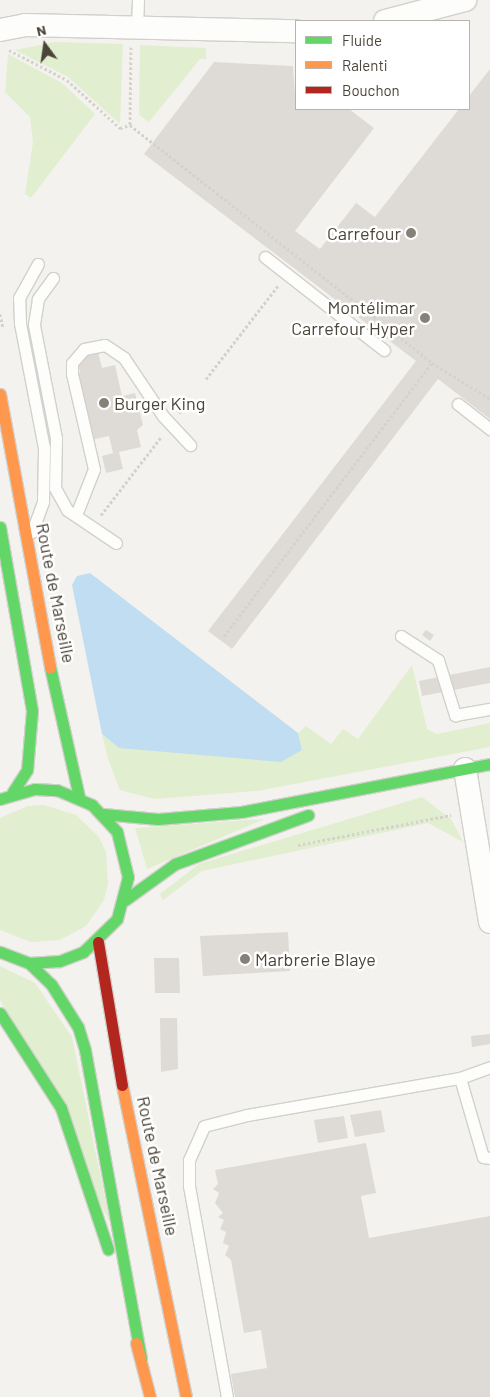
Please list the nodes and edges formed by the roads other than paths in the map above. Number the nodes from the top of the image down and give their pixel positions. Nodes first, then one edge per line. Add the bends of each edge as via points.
1 (138, 0) edge
2 (465, 0) edge
3 (389, 20) edge
4 (295, 31) edge
5 (134, 36) junction
6 (4, 40) edge
7 (264, 257) dead end
8 (38, 264) dead end
9 (53, 278) dead end
10 (384, 350) dead end
11 (0, 394) edge
12 (458, 404) dead end
13 (490, 429) edge
14 (190, 445) dead end
15 (76, 515) junction
16 (0, 527) edge
17 (29, 540) junction
18 (116, 544) dead end
19 (3, 566) edge
20 (0, 613) edge
21 (20, 628) junction
22 (401, 636) dead end
23 (490, 709) edge
24 (490, 764) edge
25 (465, 769) junction
26 (429, 777) junction
27 (12, 793) junction
28 (79, 797) junction
29 (0, 799) edge
30 (103, 814) junction
31 (483, 842) edge
32 (125, 900) junction
33 (490, 922) edge
34 (98, 942) junction
35 (0, 952) edge
36 (29, 963) junction
37 (0, 1013) edge
38 (490, 1067) edge
39 (460, 1078) junction
40 (490, 1158) edge
41 (141, 1360) junction
42 (150, 1397) edge
43 (186, 1397) edge
44 (227, 1397) edge

1 - 5 lane
2 - 3 street
4 - 5 street
5 - 6 street via 25,25
7 - 10 lane
8 - 17 lane via 19,298 20,323 44,448 43,502
9 - 15 lane via 35,312 35,344 54,425 55,488 58,500
11 - 17 main road, Route de Marseille
12 - 13 lane
14 - 15 lane via 163,416 124,358 106,345 84,349 72,363 72,374 94,469
15 - 18 lane
16 - 19 main road
17 - 28 main road, Route de Marseille via 64,742
19 - 21 main road
20 - 21 lane
21 - 27 main road via 32,711 31,742 27,770
22 - 23 lane via 438,660 455,715
24 - 25 main road
25 - 26 main road
25 - 31 street via 471,811
26 - 30 main road via 201,817
26 - 32 main road via 220,844 175,864
27 - 28 main road via 42,789
27 - 29 main road
28 - 30 main road
30 - 32 main road via 126,854
31 - 33 street
32 - 34 main road via 117,920
34 - 36 main road via 58,962
34 - 43 main road, Route de Marseille via 106,1007
35 - 36 main road
36 - 41 main road via 56,992 78,1027 85,1050
37 - 41 main road via 41,1070 75,1143
38 - 39 lane
39 - 40 lane via 483,1157
39 - 44 lane via 283,1108 204,1126 189,1160 189,1186
41 - 42 main road

